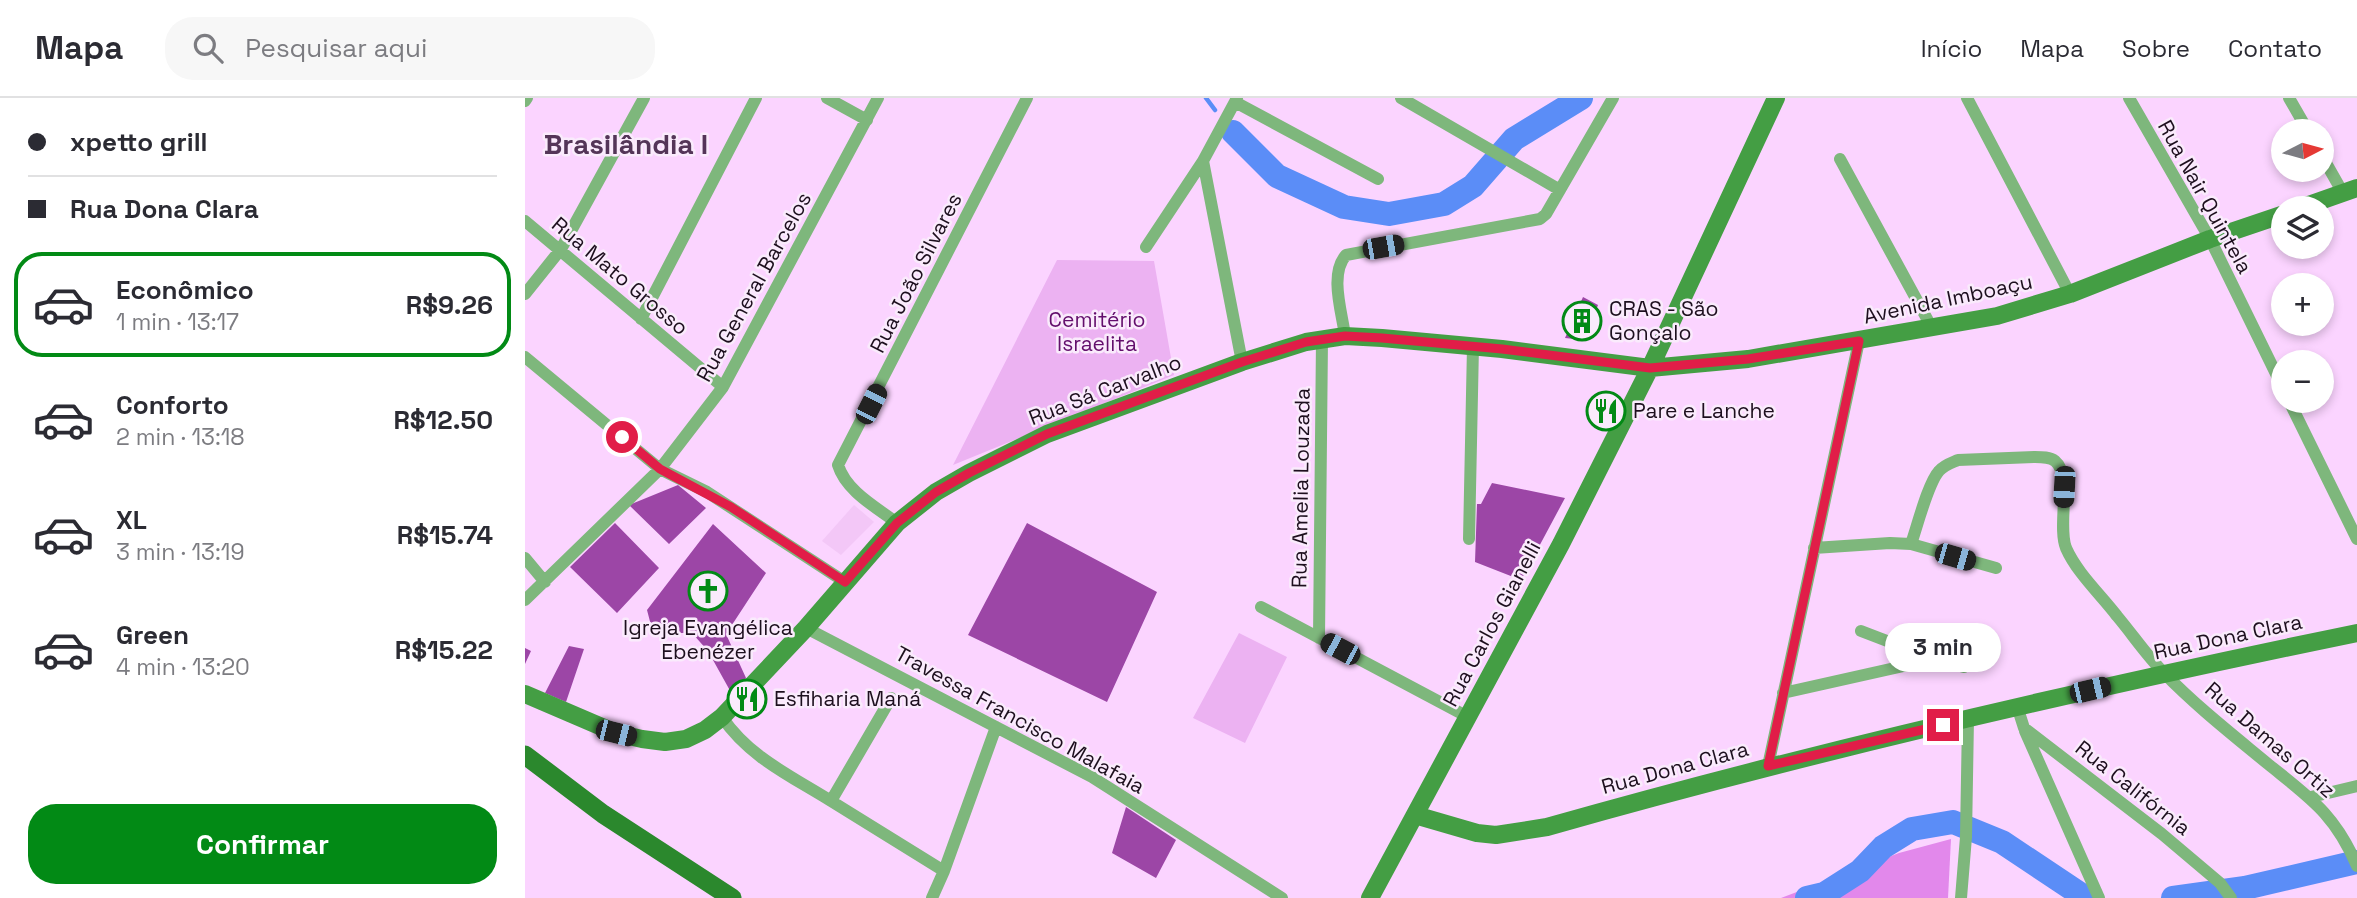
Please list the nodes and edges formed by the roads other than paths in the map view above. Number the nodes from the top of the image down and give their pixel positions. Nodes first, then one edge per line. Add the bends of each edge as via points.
1 (645, 98) edge
2 (756, 98) edge
3 (827, 98) edge
4 (878, 98) edge
5 (1027, 98) edge
6 (1401, 98) edge
7 (1613, 98) edge
8 (1776, 98) edge
9 (1967, 98) edge
10 (2129, 98) edge
11 (2289, 98) edge
12 (1235, 100) edge
13 (2301, 119) edge
14 (867, 120) junction
15 (1840, 159) dead end
16 (1202, 161) junction
17 (2335, 172) edge
18 (1378, 179) dead end
19 (1560, 190) junction
20 (2350, 191) edge
21 (2271, 218) edge
22 (525, 221) edge
23 (2210, 239) junction
24 (1146, 247) dead end
25 (561, 249) junction
26 (525, 294) edge
27 (2070, 294) junction
28 (641, 319) junction
29 (1932, 328) junction
30 (1345, 336) junction
31 (1322, 339) junction
32 (1859, 341) junction
33 (1473, 346) junction
34 (525, 357) edge
35 (1242, 362) junction
36 (2271, 363) edge
37 (1650, 368) junction
38 (723, 387) junction
39 (2295, 413) edge
40 (660, 469) junction
41 (897, 523) junction
42 (1469, 539) dead end
43 (2357, 539) edge
44 (1911, 544) junction
45 (1814, 548) junction
46 (525, 558) edge
47 (1996, 568) dead end
48 (545, 582) junction
49 (845, 582) junction
50 (525, 600) edge
51 (1261, 607) dead end
52 (806, 628) junction
53 (1861, 631) dead end
54 (2357, 633) edge
55 (1319, 638) junction
56 (1935, 659) junction
57 (1964, 667) dead end
58 (2164, 673) junction
59 (1783, 693) junction
60 (525, 694) edge
61 (891, 698) dead end
62 (2017, 706) junction
63 (722, 717) junction
64 (1468, 717) junction
65 (1968, 719) junction
66 (996, 727) junction
67 (2024, 727) junction
68 (525, 755) edge
69 (1768, 766) junction
70 (2357, 786) edge
71 (2311, 797) junction
72 (831, 801) junction
73 (1415, 815) junction
74 (2357, 866) edge
75 (944, 871) junction
76 (2231, 897) edge
77 (732, 898) edge
78 (932, 898) edge
79 (1282, 898) edge
80 (1370, 898) edge
81 (1961, 898) edge
82 (2099, 898) edge

1 - 25 street
2 - 28 street
3 - 14 street
4 - 14 street, Rua General Barcelos
5 - 41 street, Rua João Silvares via 838,465 851,488
6 - 19 street
7 - 19 street
8 - 37 main road, Rua Carlos Gianelli
9 - 27 street
10 - 23 street, Rua Nair Quintela
11 - 13 street
12 - 16 street
12 - 18 street
14 - 38 street, Rua General Barcelos
15 - 29 street
16 - 24 street
16 - 35 street
17 - 20 street
19 - 30 street via 1540,219 1346,255 1337,277
21 - 23 main road, Avenida Imboaçu
22 - 25 street, Rua Mato Grosso
23 - 27 main road, Avenida Imboaçu
23 - 36 street, Rua Nair Quintela
25 - 26 street
25 - 28 street, Rua Mato Grosso
27 - 29 main road, Avenida Imboaçu via 1997,316
28 - 38 street, Rua Mato Grosso
29 - 32 main road, Avenida Imboaçu
30 - 31 main road, Rua Sá Carvalho
30 - 33 main road, Rua Sá Carvalho
31 - 35 main road, Rua Sá Carvalho
31 - 55 street, Rua Amelia Louzada
32 - 37 main road, Avenida Imboaçu via 1748,359
32 - 45 street
33 - 37 main road, Rua Sá Carvalho
33 - 42 street
34 - 40 street
35 - 41 main road, Rua Sá Carvalho via 1038,439 936,492
37 - 64 main road, Rua Carlos Gianelli
38 - 40 street, Rua General Barcelos
39 - 43 street
40 - 48 street, Rua General Barcelos
40 - 49 street via 731,507
41 - 49 main road, Rua Sá Carvalho
44 - 45 street
44 - 47 street
44 - 58 street, Rua Damas Ortiz via 1932,484 1947,465 1958,460 2024,457 2056,461 2064,487 2061,532 2067,550
45 - 59 street
46 - 48 street
48 - 50 street, Rua General Barcelos
49 - 52 main road, Rua Sá Carvalho
51 - 55 street
52 - 63 main road, Rua Sá Carvalho
52 - 66 street, Travessa Francisco Malafaia
53 - 56 street
54 - 58 main road, Rua Dona Clara
55 - 64 street
56 - 57 street
56 - 59 street
58 - 62 main road, Rua Dona Clara
58 - 71 street, Rua Damas Ortiz
59 - 69 street
60 - 63 main road, Rua Sá Carvalho via 642,740 686,739
61 - 72 street
62 - 65 main road, Rua Dona Clara
62 - 67 street
63 - 72 street via 759,757
64 - 73 main road, Rua Carlos Gianelli
65 - 69 main road, Rua Dona Clara
65 - 81 street
66 - 75 street
66 - 79 street, Travessa Francisco Malafaia via 1092,777
67 - 76 street, Rua Califórnia via 2162,834
67 - 82 street
68 - 77 main road via 603,814
69 - 73 main road, Rua Dona Clara via 1513,834 1477,833
70 - 71 street
71 - 74 street, Rua Damas Ortiz via 2340,831
72 - 75 street
73 - 80 main road, Rua Carlos Gianelli
75 - 78 street

